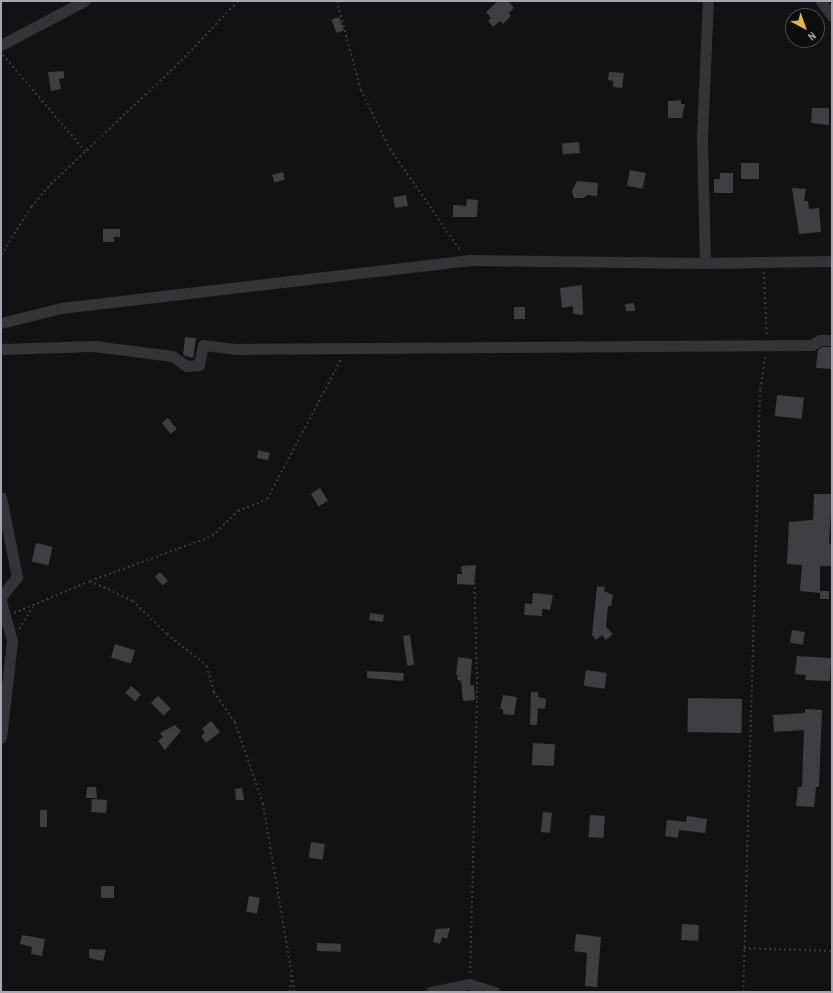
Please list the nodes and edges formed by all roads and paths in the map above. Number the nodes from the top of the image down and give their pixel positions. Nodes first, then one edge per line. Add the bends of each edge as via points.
1 (84, 1) edge
2 (238, 1) edge
3 (337, 1) edge
4 (708, 1) edge
5 (821, 1) edge
6 (832, 16) edge
7 (1, 45) edge
8 (1, 53) edge
9 (86, 152) junction
10 (1, 255) edge
11 (468, 260) junction
12 (832, 260) edge
13 (764, 262) junction
14 (705, 263) junction
15 (1, 323) edge
16 (832, 340) edge
17 (767, 344) junction
18 (1, 348) edge
19 (347, 348) junction
20 (1, 496) edge
21 (474, 571) dead end
22 (90, 581) junction
23 (1, 597) edge
24 (1, 601) edge
25 (32, 607) junction
26 (5, 616) junction
27 (12, 641) junction
28 (1, 737) edge
29 (744, 948) junction
30 (832, 951) edge
31 (291, 970) junction
32 (470, 984) junction
33 (290, 992) edge
34 (295, 992) edge
35 (430, 992) edge
36 (495, 992) edge
37 (743, 992) edge

1 - 7 street
2 - 9 path via 181,61
3 - 11 path via 361,90 390,149
4 - 14 street via 702,136
5 - 6 street
8 - 9 path
9 - 10 path via 31,207
11 - 14 street
11 - 15 street via 61,308
12 - 13 street
13 - 14 street
13 - 17 path
16 - 17 street via 820,340 812,345
17 - 19 street
17 - 29 path via 760,389
18 - 19 street via 94,346 172,356 187,366 199,365 203,345 235,349
19 - 22 path via 267,499 238,511 212,536
20 - 23 street via 17,577
21 - 32 path via 477,689
22 - 25 path
22 - 31 path via 133,601 167,634 207,666 214,692 235,722 263,803
24 - 26 street
25 - 26 path
25 - 27 path
26 - 27 street
27 - 28 street
29 - 30 path
29 - 37 path
31 - 33 path
31 - 34 path
32 - 35 street
32 - 36 street

